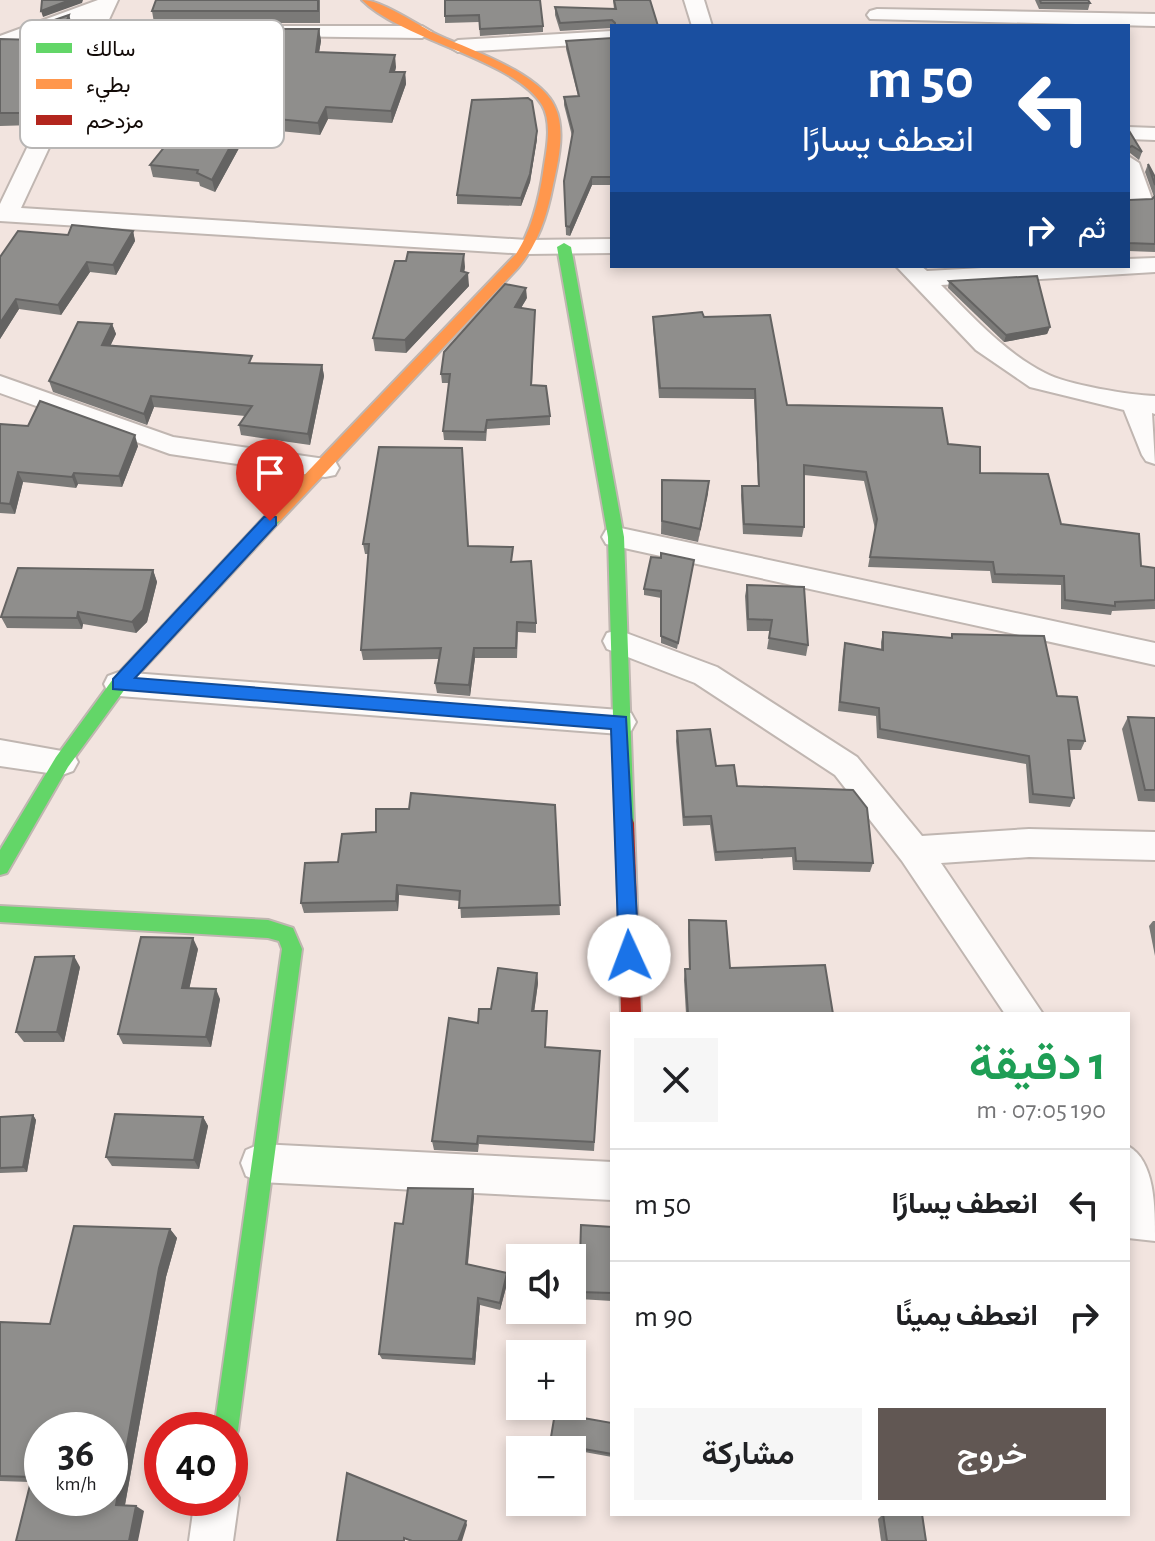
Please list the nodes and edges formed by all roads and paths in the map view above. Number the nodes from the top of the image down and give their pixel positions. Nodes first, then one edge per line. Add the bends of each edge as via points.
1 (367, 0) edge
2 (694, 0) edge
3 (1147, 0) edge
4 (107, 4) edge
5 (1155, 13) edge
6 (876, 14) edge
7 (63, 20) edge
8 (1155, 20) edge
9 (701, 24) edge
10 (284, 32) edge
11 (422, 32) junction
12 (20, 36) edge
13 (610, 37) edge
14 (0, 43) edge
15 (458, 46) junction
16 (1130, 133) edge
17 (1155, 134) edge
18 (36, 148) edge
19 (1130, 168) edge
20 (1130, 199) edge
21 (3, 215) edge
22 (610, 246) edge
23 (527, 247) junction
24 (564, 247) junction
25 (1155, 265) edge
26 (1130, 266) edge
27 (1065, 268) edge
28 (915, 273) edge
29 (0, 384) edge
30 (1145, 405) edge
31 (1155, 455) edge
32 (325, 468) junction
33 (616, 537) junction
34 (618, 641) junction
35 (1155, 654) edge
36 (119, 684) junction
37 (620, 722) junction
38 (0, 753) edge
39 (62, 762) junction
40 (1155, 846) edge
41 (914, 851) junction
42 (0, 867) edge
43 (0, 914) edge
44 (631, 1012) edge
45 (1024, 1012) edge
46 (260, 1163) junction
47 (1130, 1168) edge
48 (610, 1181) edge
49 (1155, 1204) edge
50 (1130, 1218) edge
51 (1155, 1221) edge
52 (228, 1412) edge
53 (214, 1516) edge
54 (211, 1541) edge

1 - 11 street
2 - 9 street
3 - 5 street
4 - 7 street
6 - 8 street
10 - 11 street
11 - 15 street
12 - 14 street
13 - 15 street
15 - 23 street via 528,86 549,105 555,139 548,183
16 - 17 street
18 - 21 street
19 - 20 street via 1141,197
21 - 23 street
22 - 24 street
23 - 24 street
23 - 32 street
24 - 33 street
25 - 26 street
27 - 28 street
28 - 30 street via 985,344 1039,381
29 - 32 street via 170,445
30 - 31 street
32 - 36 street via 251,539
33 - 34 street
33 - 35 street
34 - 37 street
34 - 41 street via 706,675 846,766
36 - 37 street
36 - 39 street
37 - 44 street
38 - 39 street
39 - 42 street
40 - 41 street via 1029,843
41 - 45 street
43 - 46 street via 286,934 292,949
46 - 48 street
46 - 52 street
47 - 49 street
50 - 51 street
53 - 54 street

